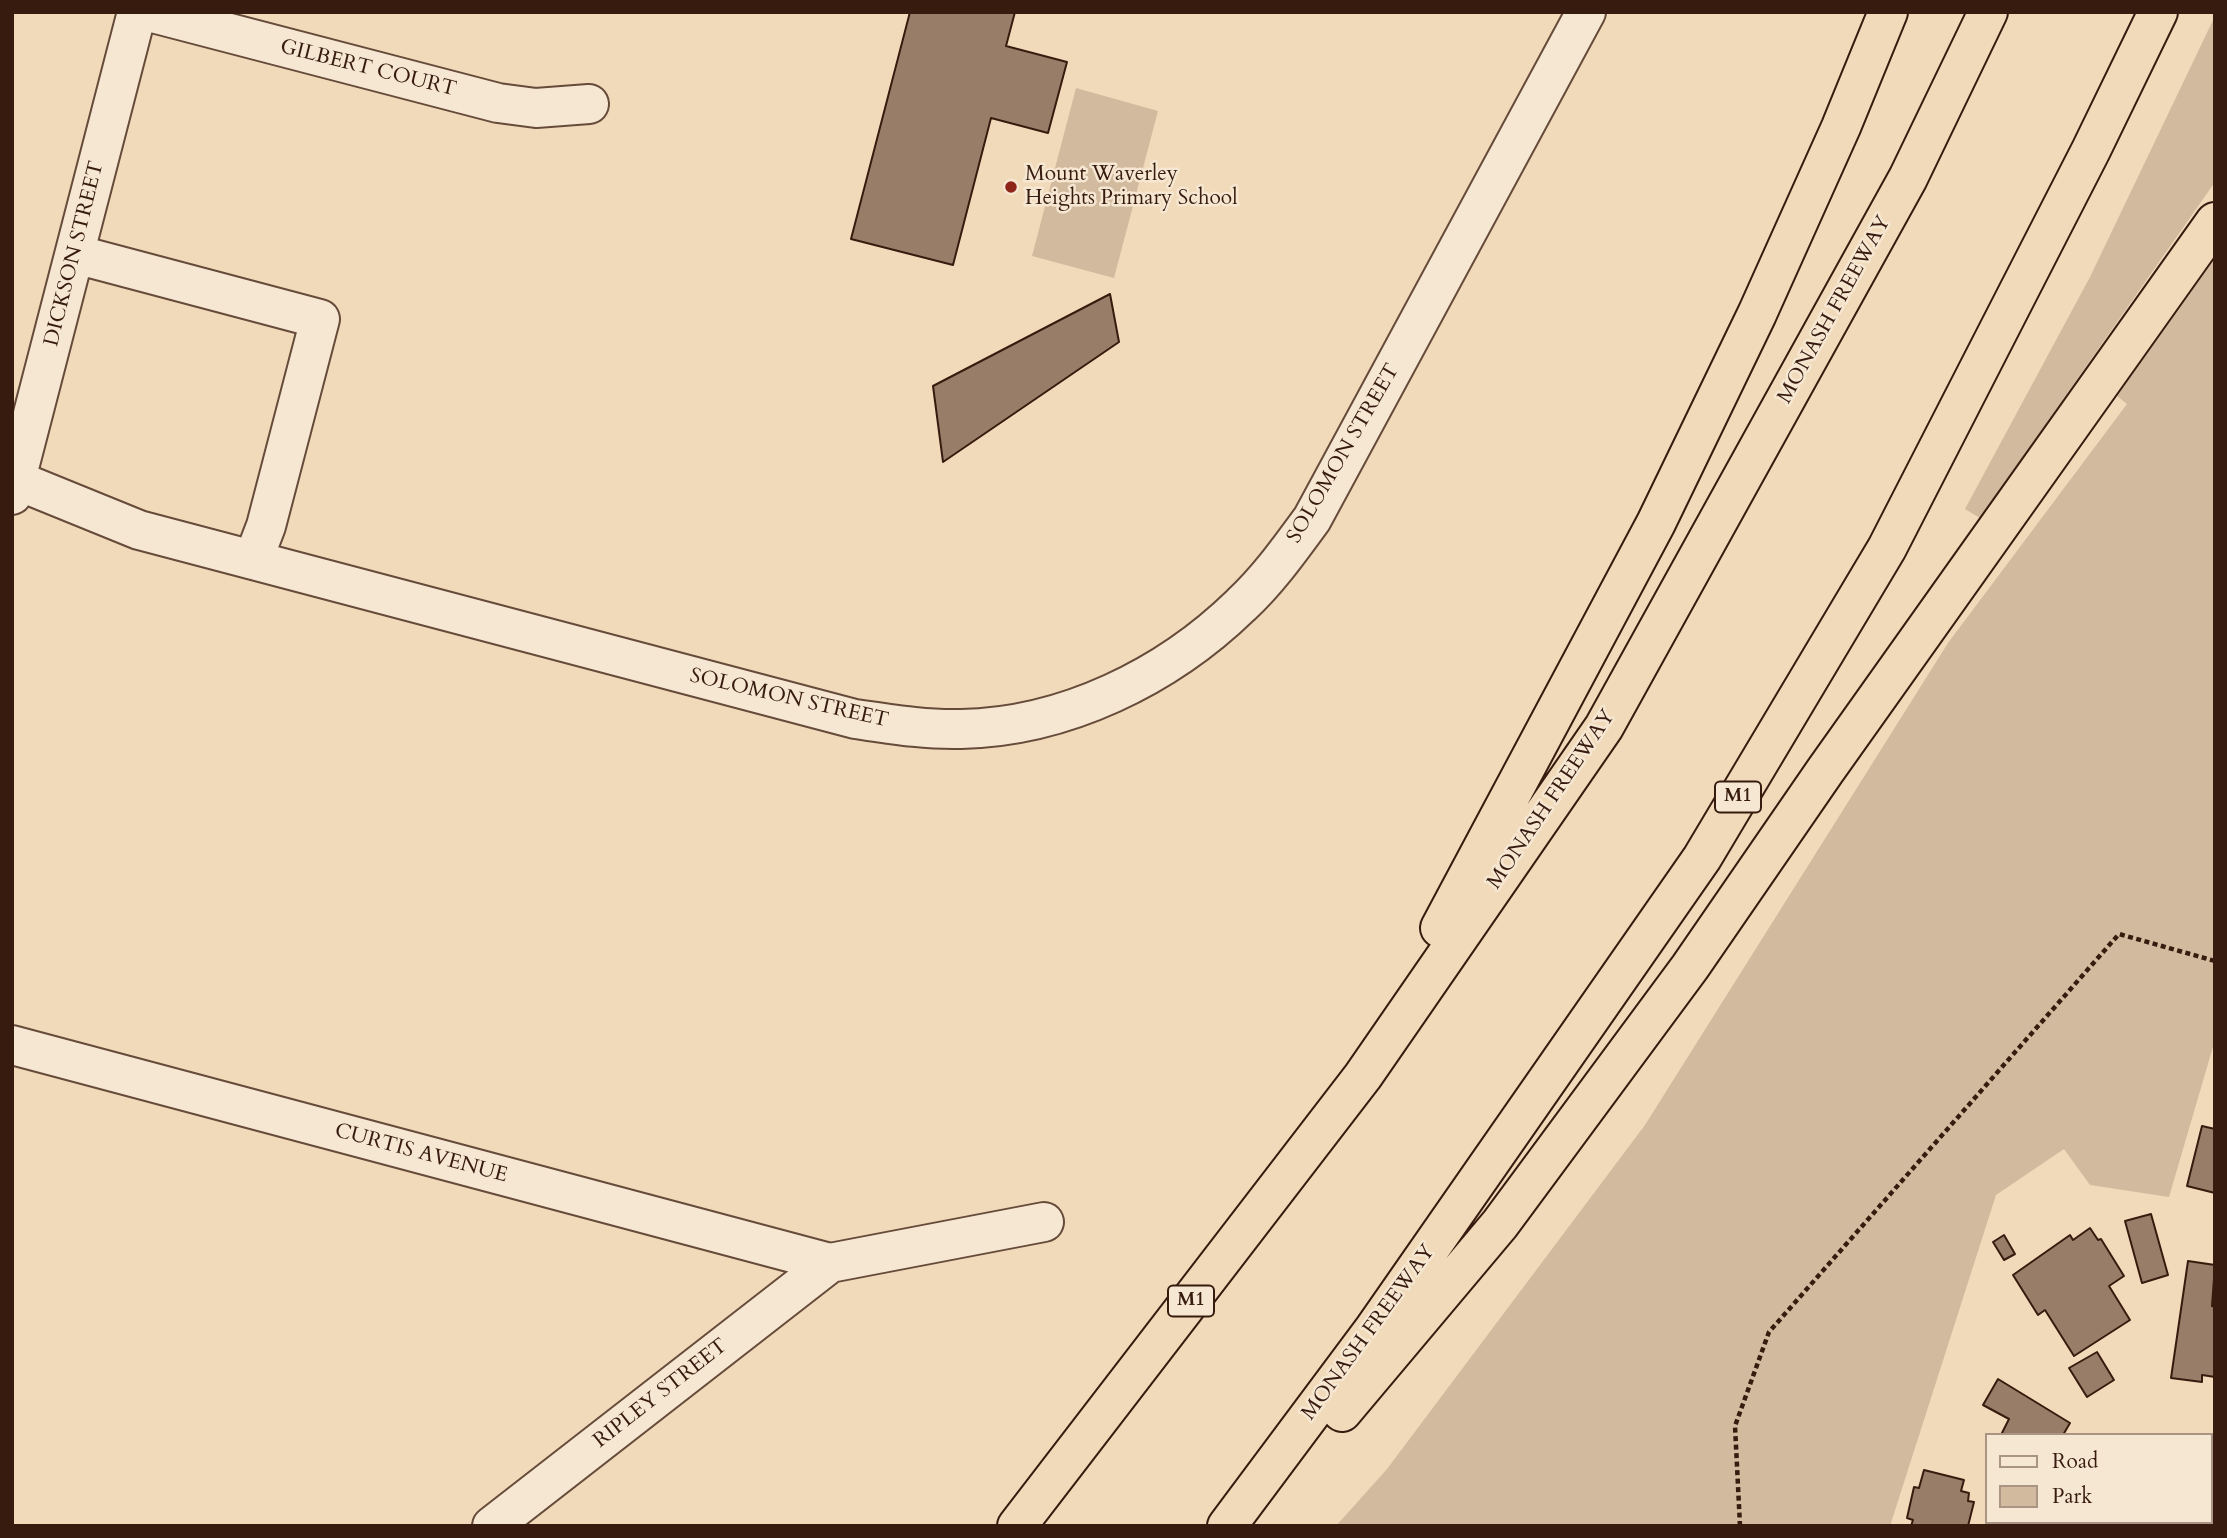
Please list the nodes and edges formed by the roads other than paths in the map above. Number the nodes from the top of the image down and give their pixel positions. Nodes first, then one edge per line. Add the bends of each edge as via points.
1 (137, 12) edge
2 (149, 12) edge
3 (1586, 12) edge
4 (1888, 12) edge
5 (1988, 12) edge
6 (2158, 12) edge
7 (589, 104) dead end
8 (2215, 222) edge
9 (75, 254) junction
10 (20, 436) edge
11 (14, 487) edge
12 (253, 560) junction
13 (12, 1045) edge
14 (1363, 1076) junction
15 (1044, 1223) dead end
16 (830, 1263) junction
17 (492, 1526) edge
18 (1017, 1526) edge
19 (1227, 1526) edge
20 (1240, 1526) edge

1 - 9 street, DICKSON STREET
2 - 7 street, GILBERT COURT via 498,103 536,107
3 - 12 street, SOLOMON STREET via 1312,519 1243,603 1209,634 1165,667 1099,698 1049,716 973,728 855,719
4 - 14 highway via 1762,302 1656,523
5 - 14 highway, MONASH FREEWAY / M1 via 1908,178 1604,727
6 - 19 highway, MONASH FREEWAY / M1 via 1887,548 1702,858 1374,1329
8 - 20 highway via 1690,968 1500,1224
9 - 10 street, DICKSON STREET
9 - 12 street via 320,319
10 - 11 street, DICKSON STREET
11 - 12 street, SOLOMON STREET via 138,530
13 - 16 street, CURTIS AVENUE
14 - 18 highway, MONASH FREEWAY / M1
15 - 16 street
16 - 17 street, RIPLEY STREET

